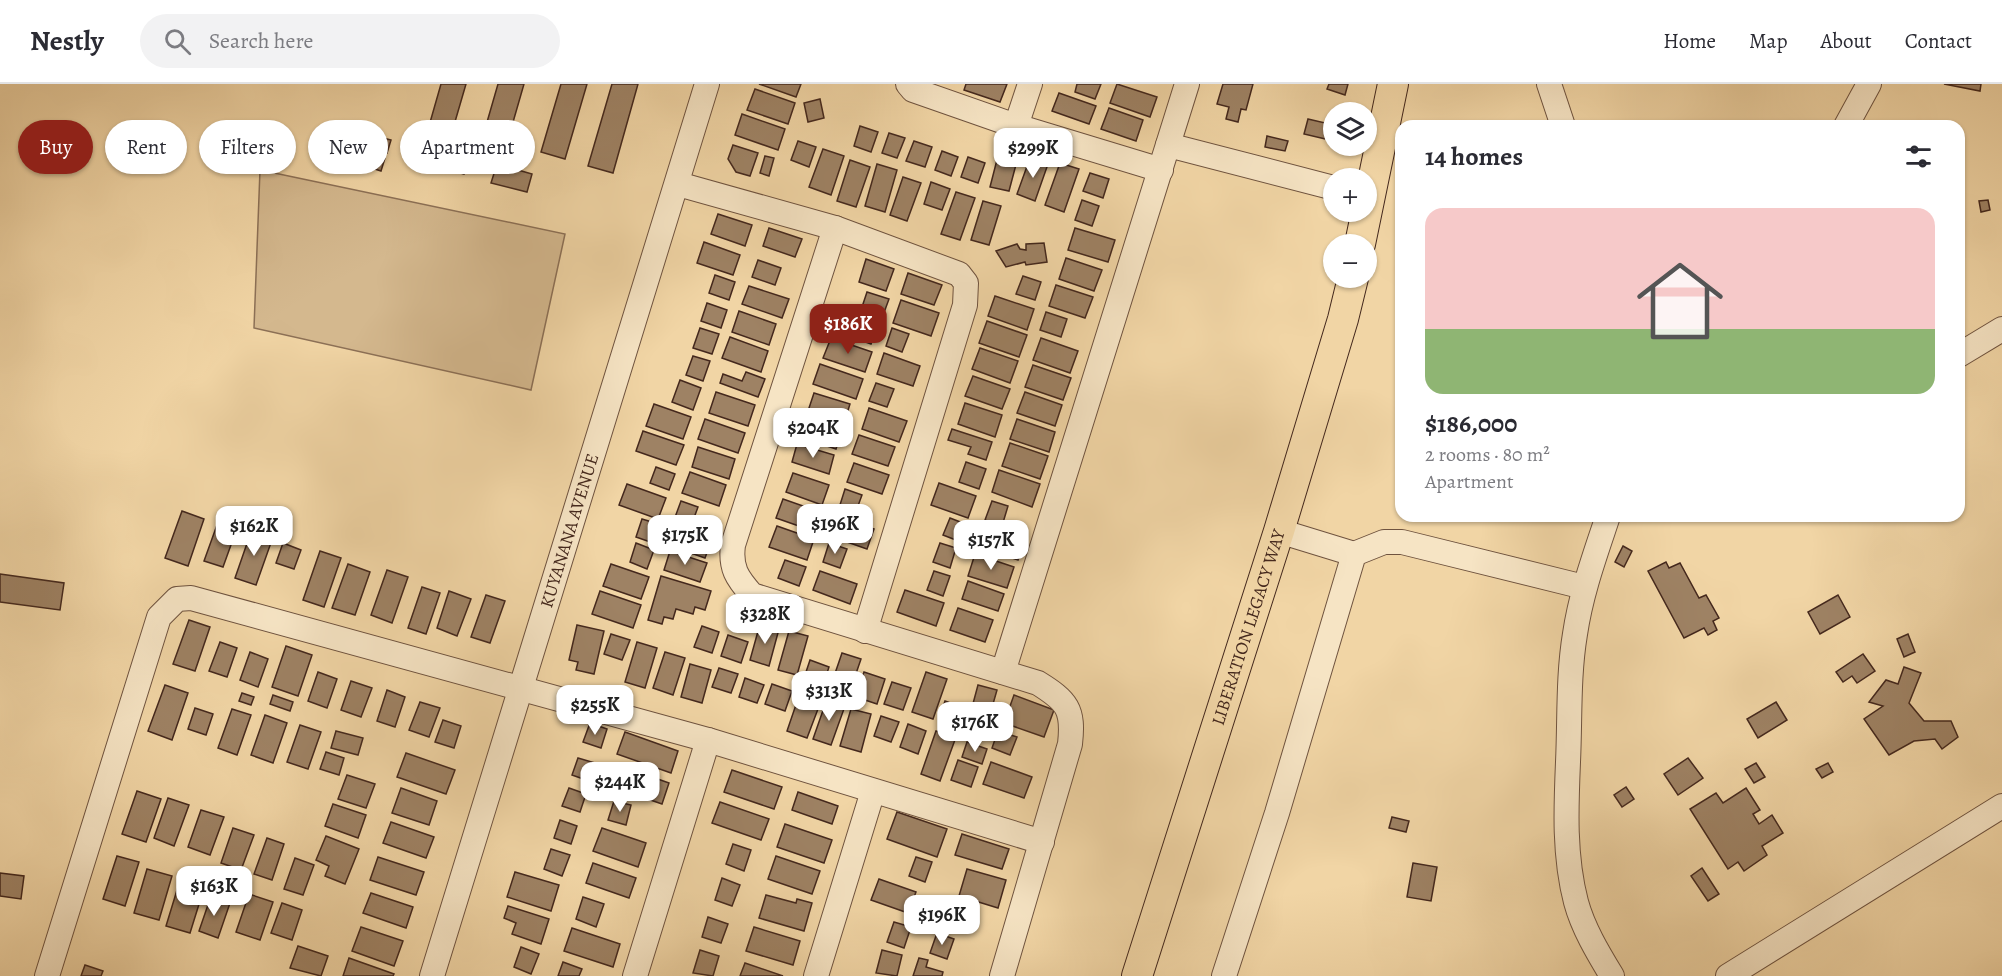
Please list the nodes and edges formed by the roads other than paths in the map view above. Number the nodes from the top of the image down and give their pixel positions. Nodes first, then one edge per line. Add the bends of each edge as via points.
1 (707, 84) edge
2 (908, 84) edge
3 (1030, 84) edge
4 (1187, 84) edge
5 (1393, 84) edge
6 (1549, 84) edge
7 (1869, 84) edge
8 (1561, 120) edge
9 (1849, 120) edge
10 (1016, 126) junction
11 (1168, 145) junction
12 (1375, 168) edge
13 (1161, 170) junction
14 (678, 184) junction
15 (1323, 186) edge
16 (835, 228) junction
17 (1351, 288) edge
18 (2002, 329) edge
19 (1965, 351) edge
20 (1606, 522) edge
21 (1279, 531) junction
22 (1354, 554) junction
23 (1584, 587) junction
24 (865, 631) junction
25 (1003, 672) junction
26 (522, 688) junction
27 (708, 740) junction
28 (873, 791) junction
29 (2002, 806) edge
30 (1042, 842) junction
31 (47, 976) edge
32 (432, 976) edge
33 (635, 976) edge
34 (816, 976) edge
35 (1002, 976) edge
36 (1137, 976) edge
37 (1224, 976) edge
38 (1612, 976) edge
39 (1728, 976) edge

1 - 14 street, KUYANANA AVENUE
2 - 10 street via 913,90
3 - 10 street
4 - 11 street
5 - 12 main road
6 - 8 street
7 - 9 street
10 - 13 street
11 - 13 street
11 - 15 street
13 - 25 street
14 - 16 street
14 - 26 street, KUYANANA AVENUE
16 - 24 street via 959,274 968,293
16 - 24 street via 731,560 736,578 752,595
17 - 21 main road, LIBERATION LEGACY WAY
18 - 19 street
20 - 23 street
21 - 22 street
21 - 36 main road, LIBERATION LEGACY WAY
22 - 23 street via 1384,542 1402,542
22 - 37 street
23 - 38 street via 1570,674 1566,833 1576,904
24 - 25 street
25 - 30 street via 1038,683 1058,695 1068,707 1070,744
26 - 27 street
26 - 31 street via 191,598 177,599 159,617
26 - 32 street, KUYANANA AVENUE
27 - 28 street
27 - 33 street
28 - 30 street
28 - 34 street
29 - 39 street
30 - 35 street

